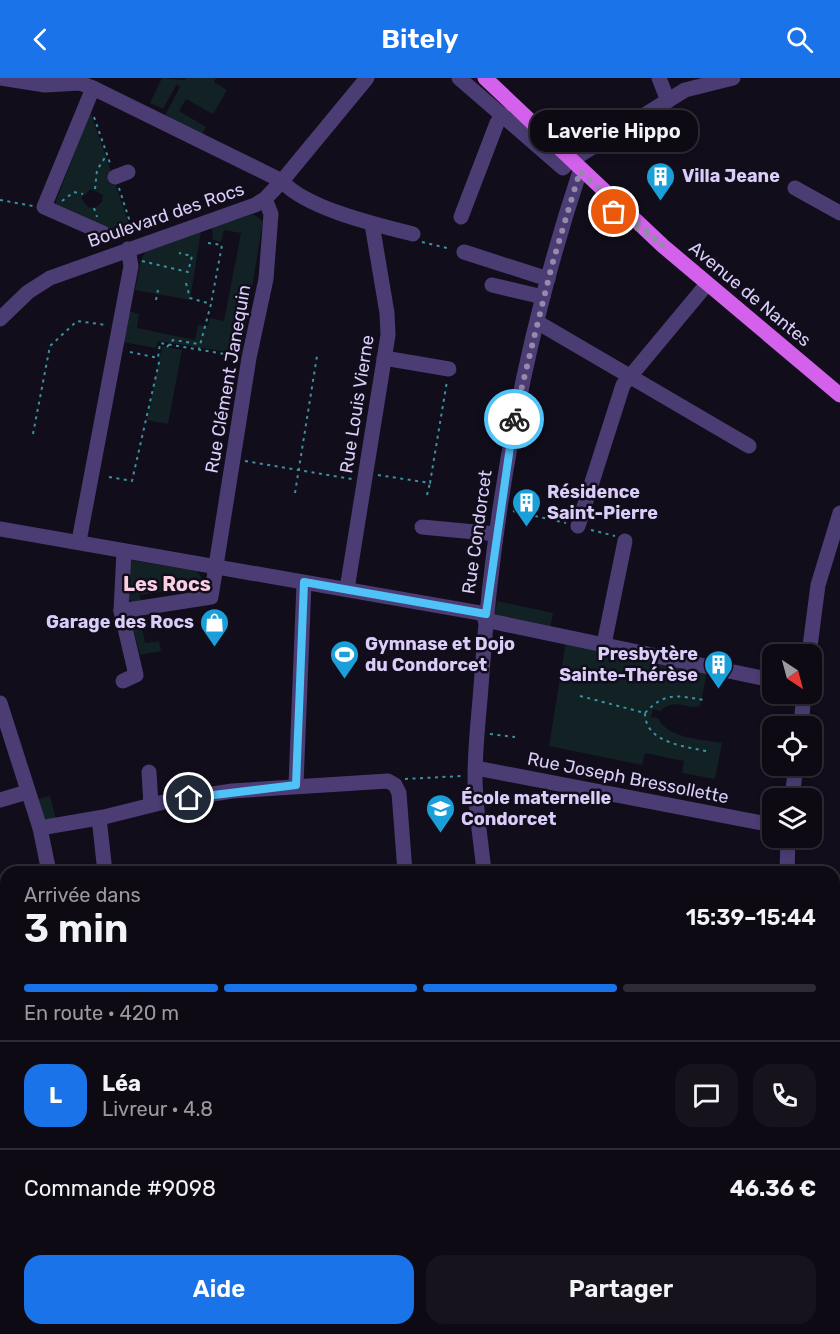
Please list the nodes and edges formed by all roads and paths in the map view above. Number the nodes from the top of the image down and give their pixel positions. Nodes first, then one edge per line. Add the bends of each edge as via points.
1 (0, 78) edge
2 (367, 78) edge
3 (459, 78) edge
4 (484, 78) edge
5 (659, 78) edge
6 (733, 78) edge
7 (90, 93) junction
8 (668, 101) junction
9 (503, 115) junction
10 (107, 154) junction
11 (573, 170) junction
12 (282, 181) junction
13 (795, 188) dead end
14 (95, 189) dead end
15 (83, 194) dead end
16 (266, 199) junction
17 (0, 200) edge
18 (48, 209) junction
19 (840, 213) edge
20 (461, 217) dead end
21 (372, 224) junction
22 (131, 225) junction
23 (413, 234) joint
24 (104, 238) junction
25 (208, 243) dead end
26 (464, 252) joint
27 (129, 253) junction
28 (179, 253) dead end
29 (548, 279) junction
30 (186, 283) dead end
31 (707, 284) junction
32 (492, 285) dead end
33 (158, 290) dead end
34 (543, 297) junction
35 (156, 300) dead end
36 (211, 304) junction
37 (0, 320) edge
38 (537, 322) junction
39 (120, 328) junction
40 (200, 344) junction
41 (167, 345) junction
42 (199, 349) junction
43 (130, 352) dead end
44 (317, 356) dead end
45 (159, 358) junction
46 (249, 358) junction
47 (384, 358) junction
48 (449, 369) joint
49 (630, 376) junction
50 (840, 395) edge
51 (33, 434) dead end
52 (749, 446) dead end
53 (233, 460) junction
54 (298, 471) junction
55 (109, 477) dead end
56 (365, 477) junction
57 (430, 483) junction
58 (295, 493) dead end
59 (427, 495) dead end
60 (499, 508) junction
61 (840, 513) edge
62 (578, 526) junction
63 (422, 527) dead end
64 (0, 529) edge
65 (496, 534) junction
66 (79, 541) junction
67 (626, 541) joint
68 (124, 551) junction
69 (215, 567) junction
70 (304, 582) junction
71 (347, 589) junction
72 (121, 611) junction
73 (486, 617) junction
74 (604, 644) junction
75 (810, 644) edge
76 (762, 678) edge
77 (123, 681) dead end
78 (580, 696) dead end
79 (704, 700) dead end
80 (0, 702) edge
81 (645, 713) junction
82 (478, 732) junction
83 (514, 737) dead end
84 (709, 752) dead end
85 (149, 772) dead end
86 (475, 772) junction
87 (296, 785) junction
88 (395, 785) junction
89 (27, 792) junction
90 (0, 800) edge
91 (151, 805) junction
92 (99, 818) junction
93 (762, 823) edge
94 (40, 828) junction
95 (788, 848) edge
96 (48, 866) edge
97 (104, 866) edge
98 (405, 866) edge
99 (483, 866) edge
100 (787, 866) edge

1 - 7 street via 45,85 80,83
2 - 12 street, Boulevard des Rocs
3 - 9 street
4 - 11 main road, Avenue de Nantes via 555,145
5 - 8 street
6 - 8 street via 691,87
7 - 10 path
7 - 12 street
7 - 18 street
8 - 11 street
9 - 11 street
9 - 20 street
10 - 14 path via 97,170
10 - 22 path via 121,175
11 - 29 street, Rue Condorcet
11 - 31 main road, Avenue de Nantes
12 - 16 street, Boulevard des Rocs
12 - 21 street via 291,192
13 - 19 street
15 - 18 path via 74,192
16 - 27 street, Boulevard des Rocs
16 - 46 street, Rue Clément Janequin via 272,214 266,279
17 - 18 path
18 - 24 street
21 - 23 street
21 - 47 street, Rue Louis Vierne via 389,324
22 - 24 path
22 - 24 path via 133,231
23 - 26 path via 422,242
25 - 36 path via 222,245
26 - 29 street
27 - 28 path via 188,272 192,256
27 - 37 street, Boulevard des Rocs via 50,278 28,292
27 - 39 street via 132,266
29 - 34 street, Rue Condorcet
30 - 36 path via 190,298
31 - 49 street
31 - 50 main road, Avenue de Nantes
32 - 34 street
33 - 35 path
34 - 38 street, Rue Condorcet
36 - 40 path
38 - 49 street
38 - 60 street, Rue Condorcet via 518,397
39 - 51 path via 76,321 50,346
39 - 66 street
40 - 41 path via 173,340
40 - 42 path
41 - 42 path
41 - 45 path via 160,343
42 - 46 path
43 - 45 path
44 - 54 path
45 - 55 path via 132,481
46 - 53 street, Rue Clément Janequin
47 - 48 street
47 - 56 street, Rue Louis Vierne
48 - 57 path
49 - 52 street
49 - 62 street via 623,385
53 - 54 path
53 - 69 street, Rue Clément Janequin
54 - 56 path
54 - 58 path
56 - 57 path
56 - 71 street, Rue Louis Vierne
57 - 59 path
60 - 62 path
60 - 65 street, Rue Condorcet
61 - 75 street via 818,585
62 - 67 path
63 - 65 street
64 - 66 street
65 - 73 street, Rue Condorcet
66 - 68 street
67 - 74 street
68 - 69 street
68 - 72 street
69 - 70 street
69 - 72 street, Rue Clément Janequin via 211,597
70 - 71 street
70 - 87 street
71 - 73 street
72 - 77 street via 136,675
73 - 74 street
73 - 82 street, Rue Condorcet
74 - 76 street
78 - 81 path
79 - 81 path via 673,695 655,702
80 - 89 street
81 - 84 path via 651,731 662,739
82 - 83 path
82 - 86 street, Rue Condorcet
85 - 91 street
86 - 88 path via 402,780
86 - 93 street, Rue Joseph Bressollette
86 - 99 street, Rue Condorcet
87 - 88 street via 383,780
87 - 91 street
88 - 98 street via 399,793
89 - 90 street
89 - 94 street
91 - 92 street
92 - 94 street
92 - 97 street
94 - 96 street
95 - 100 street

